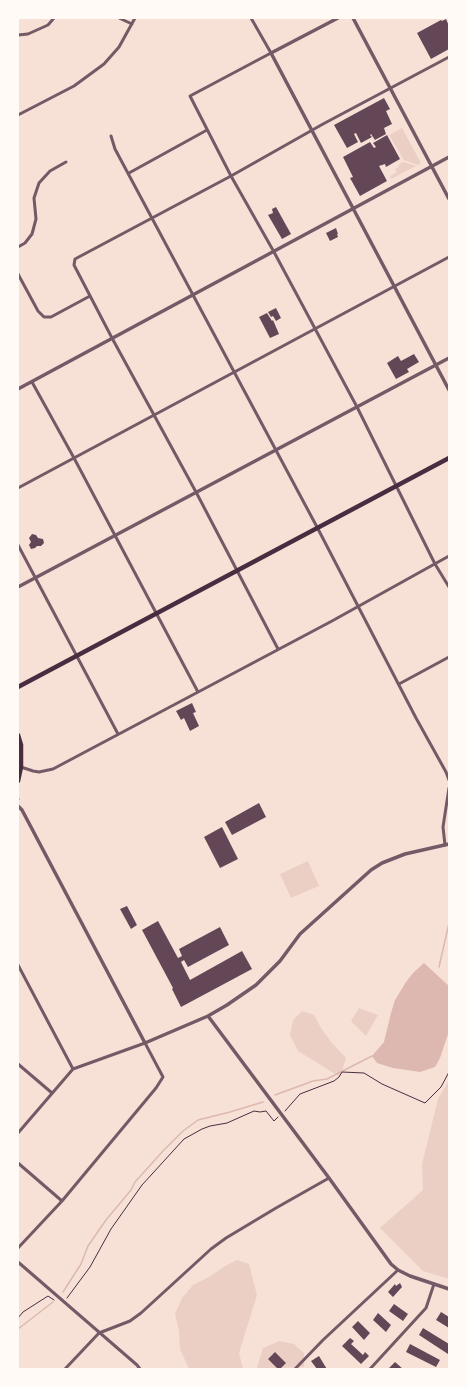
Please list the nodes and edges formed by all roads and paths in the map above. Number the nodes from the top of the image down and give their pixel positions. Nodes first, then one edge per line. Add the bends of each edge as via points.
1 (54, 18) edge
2 (119, 18) edge
3 (135, 18) edge
4 (251, 18) edge
5 (338, 18) edge
6 (353, 18) edge
7 (132, 24) junction
8 (18, 35) edge
9 (271, 54) junction
10 (449, 57) edge
11 (390, 88) junction
12 (18, 115) edge
13 (207, 130) junction
14 (312, 130) junction
15 (111, 136) dead end
16 (449, 157) edge
17 (66, 162) dead end
18 (432, 166) junction
19 (129, 173) junction
20 (231, 176) junction
21 (449, 199) edge
22 (353, 208) junction
23 (152, 217) junction
24 (18, 247) edge
25 (274, 252) junction
26 (449, 257) edge
27 (18, 274) edge
28 (394, 287) junction
29 (193, 295) junction
30 (90, 296) junction
31 (316, 330) junction
32 (112, 338) junction
33 (449, 358) edge
34 (436, 365) junction
35 (235, 372) junction
36 (32, 382) junction
37 (18, 389) edge
38 (449, 390) edge
39 (357, 407) junction
40 (154, 415) junction
41 (276, 450) junction
42 (74, 458) junction
43 (449, 458) edge
44 (397, 485) junction
45 (18, 488) edge
46 (196, 492) junction
47 (318, 527) junction
48 (115, 536) junction
49 (18, 545) edge
50 (449, 556) edge
51 (435, 564) junction
52 (237, 570) junction
53 (36, 578) junction
54 (18, 587) edge
55 (449, 587) edge
56 (357, 606) junction
57 (156, 613) junction
58 (278, 649) junction
59 (78, 656) junction
60 (449, 657) edge
61 (399, 684) junction
62 (18, 687) edge
63 (198, 692) junction
64 (118, 734) junction
65 (18, 735) edge
66 (21, 767) junction
67 (449, 780) edge
68 (18, 782) edge
69 (449, 788) edge
70 (18, 806) edge
71 (447, 844) edge
72 (18, 966) edge
73 (208, 1016) junction
74 (145, 1043) junction
75 (18, 1064) edge
76 (73, 1069) junction
77 (449, 1072) edge
78 (52, 1093) junction
79 (286, 1110) dead end
80 (276, 1118) dead end
81 (18, 1133) edge
82 (18, 1163) edge
83 (329, 1178) junction
84 (62, 1201) junction
85 (18, 1248) edge
86 (18, 1262) edge
87 (398, 1270) junction
88 (434, 1284) junction
89 (449, 1289) edge
90 (67, 1298) dead end
91 (53, 1300) dead end
92 (18, 1318) edge
93 (100, 1333) junction
94 (65, 1369) edge
95 (140, 1369) edge
96 (295, 1369) edge
97 (370, 1369) edge

1 - 8 street via 48,25 28,34
2 - 7 street
3 - 7 street
4 - 9 street
5 - 9 street
6 - 11 street
7 - 12 street via 119,47 104,64 74,86
9 - 13 street via 190,96
9 - 14 street
10 - 11 street
11 - 14 street
11 - 18 street
13 - 19 street
13 - 20 street
14 - 20 street
14 - 22 street
15 - 19 street via 115,149
16 - 18 street
17 - 24 street via 50,171 39,183 34,198 36,219 32,234
18 - 21 street
18 - 22 street
19 - 23 street
20 - 23 street
20 - 25 street
22 - 25 street
22 - 28 street
23 - 29 street
23 - 30 street via 75,258 74,265
25 - 29 street
25 - 31 street
26 - 28 street
27 - 30 street via 38,311 44,316 51,316
28 - 31 street
28 - 34 street
29 - 32 street
29 - 35 street
30 - 32 street
31 - 35 street
31 - 39 street
32 - 36 street
32 - 40 street
33 - 34 street
34 - 38 street
34 - 39 street
35 - 40 street
35 - 41 street
36 - 37 street
36 - 42 street
39 - 41 street
39 - 44 street
40 - 42 street
40 - 46 street
41 - 46 street
41 - 47 street
42 - 45 street
42 - 48 street
43 - 44 main road
44 - 47 main road
44 - 51 street
46 - 48 street
46 - 52 street
47 - 52 main road
47 - 56 street
48 - 53 street
48 - 57 street
49 - 53 street
50 - 51 street
51 - 55 street
51 - 56 street
52 - 57 main road
52 - 58 street
53 - 54 street
53 - 59 street
56 - 58 street
56 - 61 street
57 - 59 main road
57 - 63 street
58 - 63 street
59 - 62 main road
59 - 64 street
60 - 61 street
61 - 67 street
63 - 64 street
64 - 66 street via 53,769 33,772
65 - 66 main road via 21,745
66 - 68 main road
69 - 71 street via 443,827
70 - 74 street
71 - 73 street via 405,854 371,870 300,934 280,961 256,985
72 - 76 street
73 - 74 street
73 - 83 street
74 - 76 street
74 - 84 street via 163,1077
75 - 78 street
76 - 78 street
77 - 79 path via 442,1087 425,1103 364,1073 342,1072 334,1081 297,1096
78 - 81 street
80 - 90 path via 274,1121 266,1111 254,1111 227,1123 202,1129 184,1139 142,1185 111,1229 90,1267
82 - 84 street
83 - 87 street via 384,1255
83 - 93 street via 234,1233 211,1249 141,1313 130,1321
84 - 85 street
86 - 93 street
87 - 88 street
87 - 96 street
88 - 89 street
88 - 97 street via 426,1308
91 - 92 path via 48,1296
93 - 94 street
93 - 95 street

